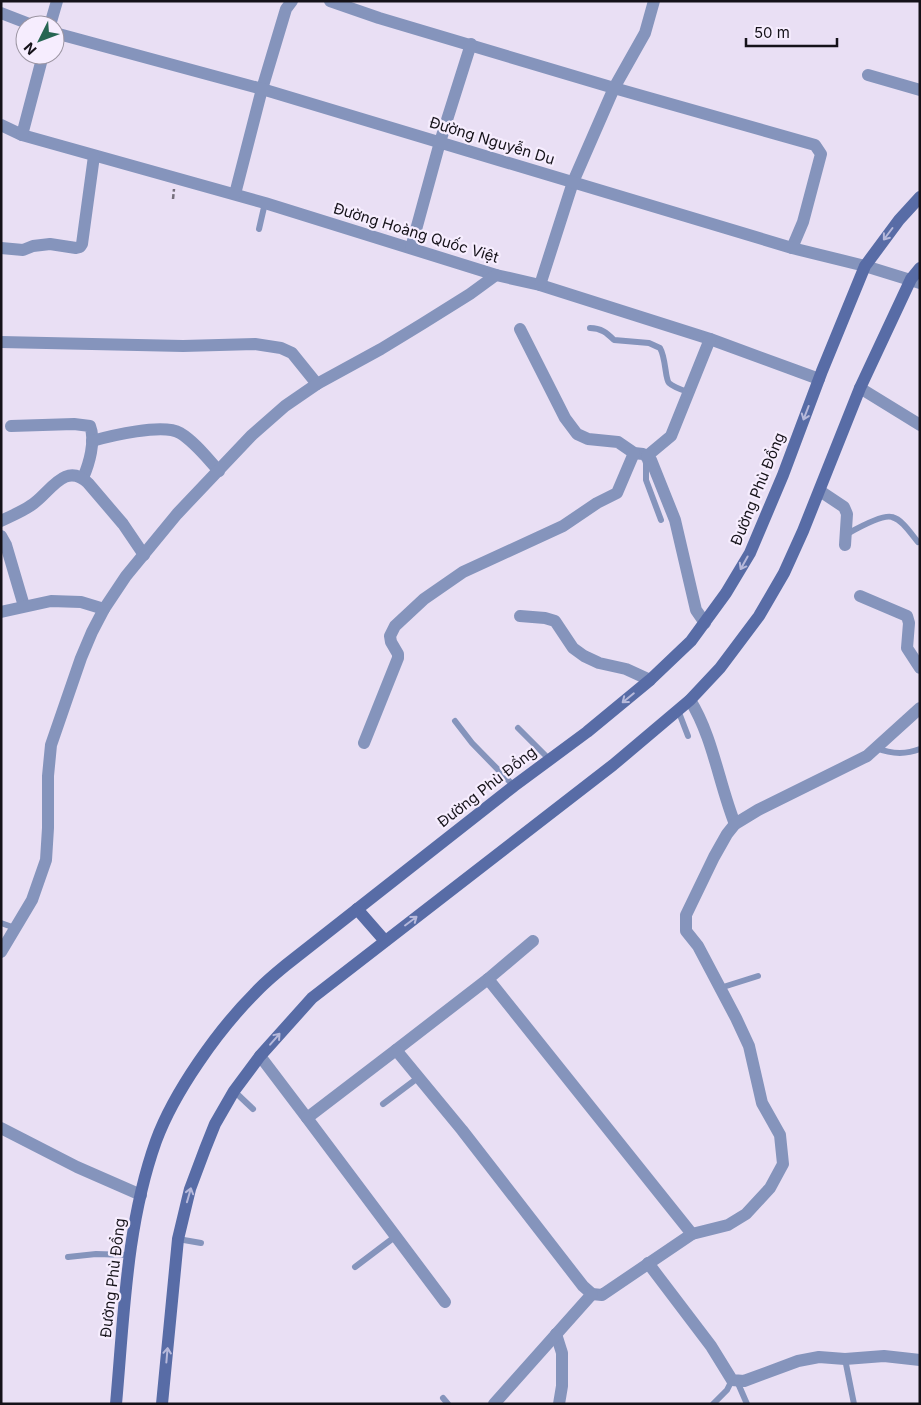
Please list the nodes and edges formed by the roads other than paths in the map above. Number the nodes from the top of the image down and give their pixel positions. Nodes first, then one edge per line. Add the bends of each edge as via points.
1 (57, 1) edge
2 (292, 1) edge
3 (330, 1) edge
4 (654, 1) edge
5 (1, 13) edge
6 (53, 15) edge
7 (15, 18) edge
8 (65, 36) edge
9 (471, 44) junction
10 (40, 65) edge
11 (868, 75) dead end
12 (614, 88) junction
13 (262, 89) junction
14 (920, 90) edge
15 (1, 125) edge
16 (22, 135) junction
17 (440, 142) junction
18 (94, 156) junction
19 (573, 182) junction
20 (234, 194) junction
21 (920, 197) edge
22 (265, 203) junction
23 (259, 229) dead end
24 (1, 248) edge
25 (410, 248) junction
26 (792, 248) junction
27 (865, 266) junction
28 (920, 268) edge
29 (496, 275) junction
30 (915, 281) edge
31 (540, 285) junction
32 (590, 328) dead end
33 (520, 329) dead end
34 (710, 339) junction
35 (1, 342) edge
36 (819, 379) junction
37 (316, 384) junction
38 (860, 388) junction
39 (688, 392) junction
40 (920, 425) edge
41 (11, 426) dead end
42 (92, 441) junction
43 (641, 454) junction
44 (219, 471) junction
45 (83, 478) junction
46 (820, 491) junction
47 (661, 520) dead end
48 (1, 521) edge
49 (1, 536) edge
50 (846, 539) joint
51 (918, 542) dead end
52 (144, 555) junction
53 (860, 596) dead end
54 (24, 606) junction
55 (104, 610) junction
56 (1, 612) edge
57 (520, 616) dead end
58 (705, 623) junction
59 (920, 668) edge
60 (650, 680) junction
61 (690, 700) junction
62 (920, 708) edge
63 (678, 710) junction
64 (455, 721) dead end
65 (518, 728) dead end
66 (688, 736) dead end
67 (364, 743) dead end
68 (876, 748) junction
69 (920, 749) edge
70 (550, 760) junction
71 (514, 786) junction
72 (735, 824) junction
73 (357, 909) junction
74 (1, 923) edge
75 (15, 928) junction
76 (385, 941) junction
77 (532, 942) dead end
78 (1, 952) edge
79 (758, 976) dead end
80 (488, 978) junction
81 (720, 988) junction
82 (396, 1050) junction
83 (260, 1056) junction
84 (419, 1077) junction
85 (234, 1092) junction
86 (383, 1104) dead end
87 (253, 1109) dead end
88 (306, 1118) junction
89 (1, 1128) edge
90 (141, 1196) junction
91 (692, 1234) junction
92 (396, 1236) junction
93 (178, 1239) junction
94 (201, 1243) dead end
95 (129, 1255) junction
96 (68, 1257) dead end
97 (648, 1263) junction
98 (355, 1267) dead end
99 (592, 1294) junction
100 (445, 1302) dead end
101 (556, 1334) junction
102 (845, 1359) junction
103 (920, 1360) edge
104 (734, 1380) junction
105 (116, 1404) edge
106 (162, 1404) edge
107 (494, 1404) edge
108 (559, 1404) edge
109 (713, 1404) edge
110 (747, 1404) edge
111 (854, 1404) edge

1 - 6 street
2 - 13 street via 286,9
3 - 9 street
4 - 12 street via 645,33
5 - 7 street
8 - 13 street, Đường Nguyễn Du
9 - 12 street
9 - 17 street
10 - 16 street
11 - 14 street
12 - 19 street
12 - 26 street via 815,145 821,154 803,222
13 - 17 street, Đường Nguyễn Du
13 - 20 street
15 - 16 street, Đường Hoàng Quốc Việt
16 - 18 street, Đường Hoàng Quốc Việt
17 - 19 street, Đường Nguyễn Du
17 - 25 street
18 - 20 street, Đường Hoàng Quốc Việt
18 - 24 street via 80,246 50,244 23,250
19 - 26 street, Đường Nguyễn Du
19 - 31 street
20 - 22 street, Đường Hoàng Quốc Việt
21 -> 27 main road, Đường Phù Đổng
22 - 23 lane
22 - 25 street, Đường Hoàng Quốc Việt
25 - 29 street, Đường Hoàng Quốc Việt
26 - 27 street, Đường Nguyễn Du
27 - 30 street, Đường Nguyễn Du
27 - 36 main road, Đường Phù Đổng
28 - 30 main road
29 - 31 street, Đường Hoàng Quốc Việt
29 - 37 street via 381,349
30 - 38 main road
31 - 34 street, Đường Hoàng Quốc Việt
32 - 39 lane via 607,333 614,340 649,343 660,348 669,384
33 - 43 street via 565,418 577,434 588,439 618,442
34 - 36 street, Đường Hoàng Quốc Việt
34 - 39 street
35 - 37 street via 182,346 255,344 292,353
36 -> 58 main road, Đường Phù Đổng via 750,553
37 - 44 street via 252,435
38 - 40 street
38 - 46 main road
39 - 43 street via 671,436
41 - 42 street via 87,425 91,428
42 - 44 street via 129,432 178,432
42 - 45 street
43 - 47 lane via 646,463 646,480
43 - 58 street via 651,460 675,520 696,610
43 - 67 street via 612,497 563,526 463,572 424,599 395,626 390,636 398,658
44 - 52 street via 177,514
45 - 48 street via 63,477 31,506
45 - 52 street via 123,524
46 - 50 street via 844,507 847,514
46 - 61 main road via 784,573 759,616 720,668
49 - 54 street
50 - 51 lane via 878,519 890,516 904,525
52 - 55 street
53 - 59 street via 907,616 908,648
54 - 55 street via 51,601 81,602
54 - 56 street
55 - 75 street via 81,658 51,745 46,860 32,900
57 - 60 street via 555,622 573,648 584,656
58 - 60 main road, Đường Phù Đổng via 683,650
60 -> 70 main road, Đường Phù Đổng
61 - 63 main road
61 - 72 street via 699,714
62 - 68 street
63 - 66 lane
76 -> 63 main road via 613,766
64 - 71 lane
65 - 70 lane
68 - 69 lane via 889,753 910,753
68 - 72 street via 867,756
70 - 71 main road, Đường Phù Đổng
71 - 73 main road, Đường Phù Đổng
72 - 81 street via 714,857 686,915 686,931 698,946
73 - 76 main road
73 - 90 main road, Đường Phù Đổng via 255,992 229,1022 178,1097 156,1141
74 - 75 lane
75 - 78 street
83 -> 76 main road via 312,998
77 - 80 street
79 - 81 lane
80 - 82 street
80 - 91 street
81 - 91 street via 748,1046 762,1103 780,1135 783,1164 770,1188 746,1214 728,1224
82 - 84 street
82 - 88 street
83 - 85 main road
83 - 88 street
84 - 86 lane
84 - 99 street via 566,1266
85 - 87 lane
93 -> 85 main road via 190,1189 205,1149
88 - 92 street
89 - 90 street via 77,1168
90 - 95 main road, Đường Phù Đổng
91 - 97 street
92 - 98 lane
92 - 100 street
93 - 94 lane
106 -> 93 main road
95 - 96 lane
95 - 105 main road, Đường Phù Đổng
97 - 99 street via 602,1295
97 - 104 street
99 - 101 street
101 - 107 street
101 - 108 street via 562,1353
102 - 103 street via 884,1356
102 - 104 street via 819,1357 798,1361 744,1381
102 - 111 lane
104 - 109 lane
104 - 110 lane

